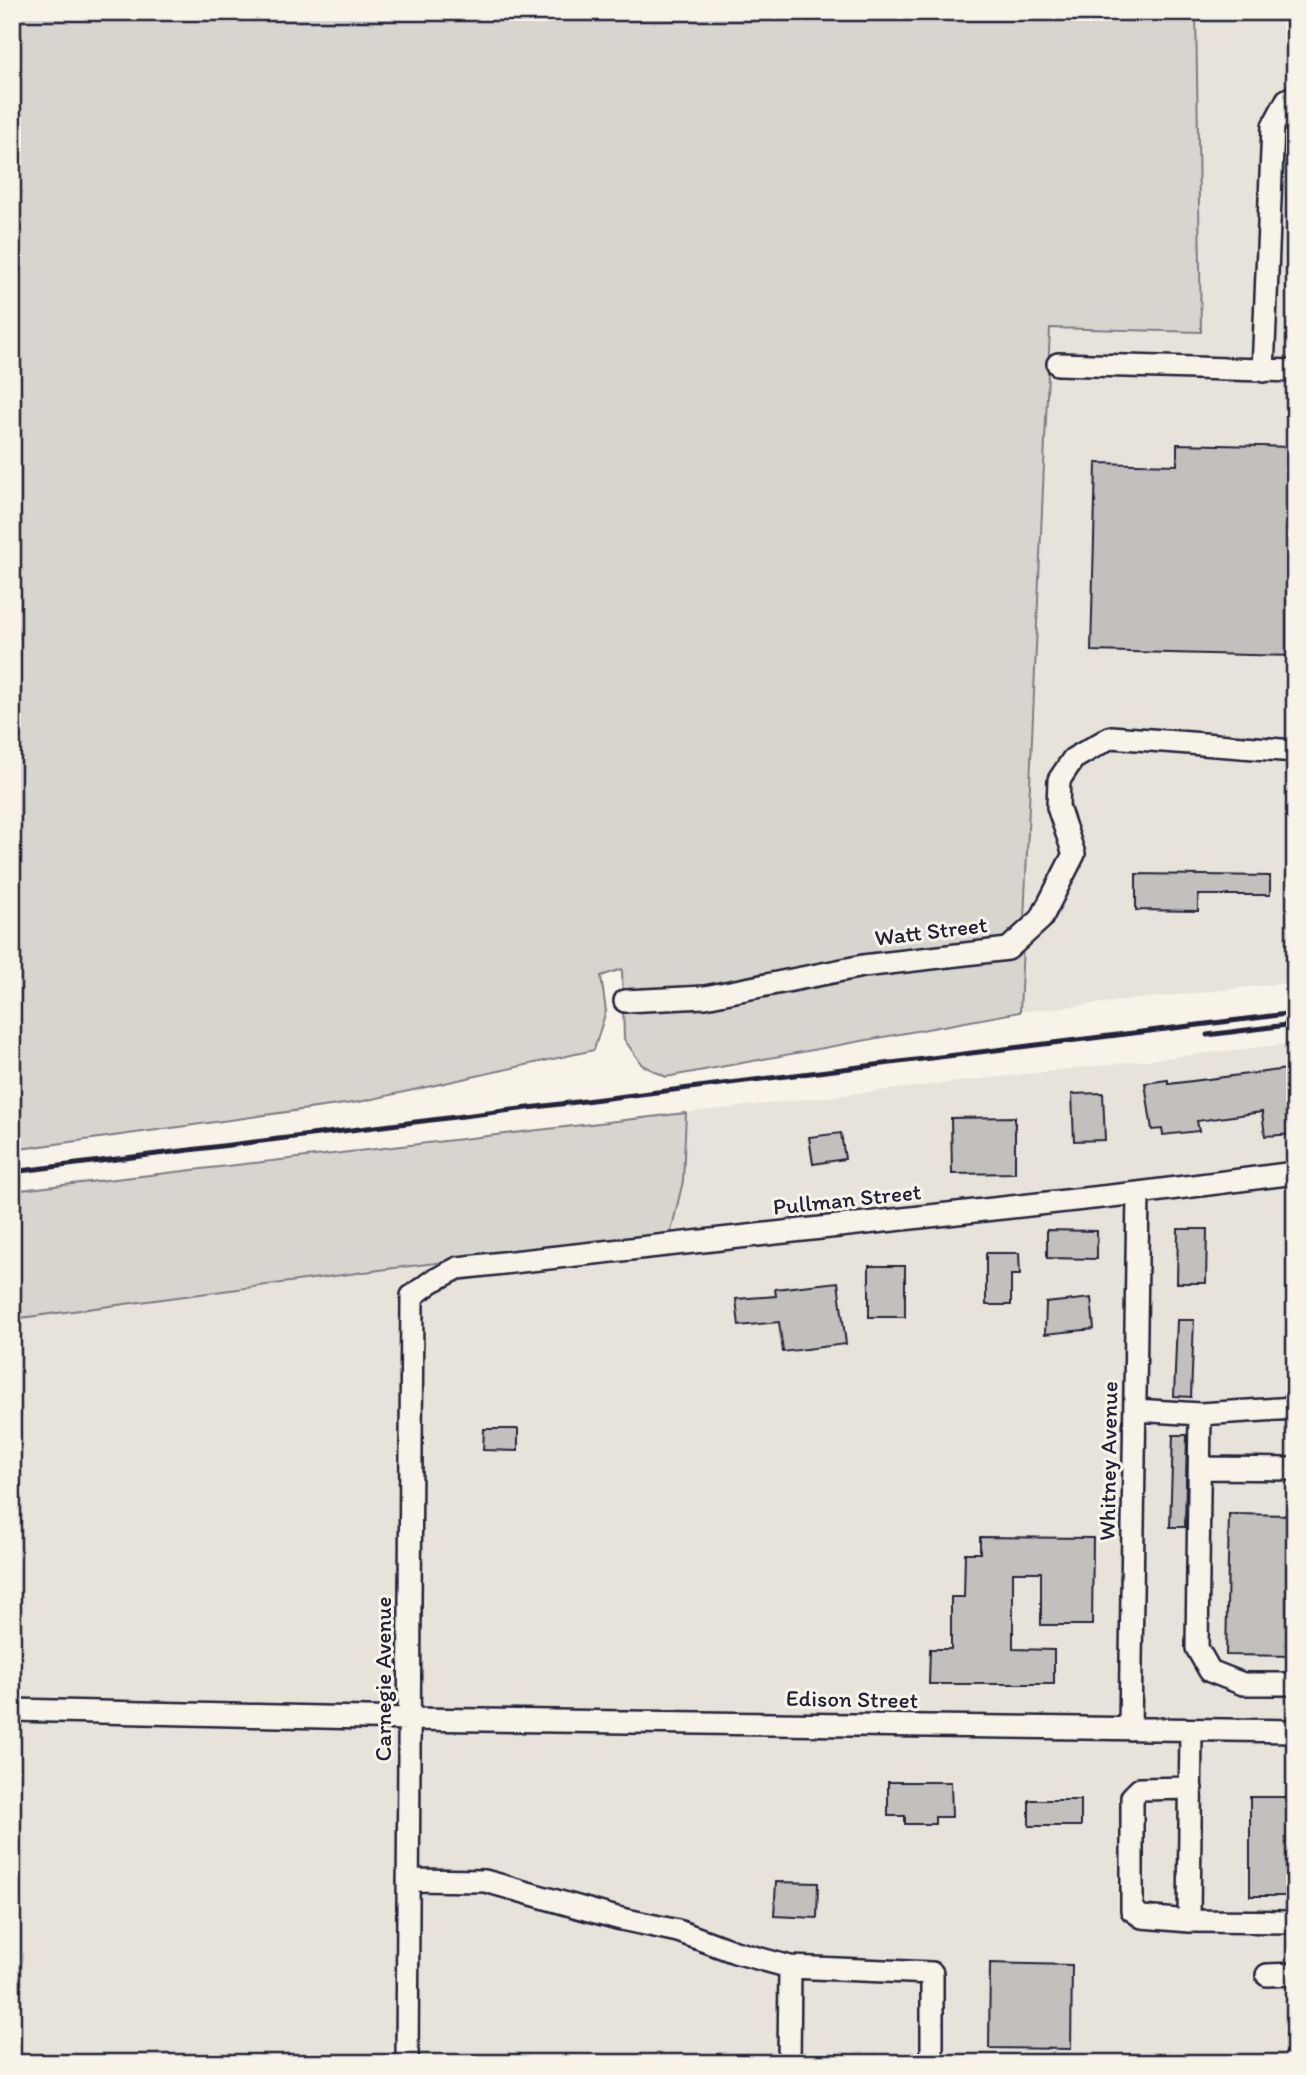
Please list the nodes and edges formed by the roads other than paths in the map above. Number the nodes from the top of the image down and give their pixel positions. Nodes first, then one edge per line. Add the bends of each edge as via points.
1 (1295, 96) edge
2 (1058, 364) dead end
3 (1263, 371) junction
4 (1295, 371) edge
5 (1295, 751) edge
6 (625, 1002) dead end
7 (1295, 1173) edge
8 (1138, 1193) junction
9 (412, 1296) joint
10 (1295, 1408) edge
11 (1135, 1410) junction
12 (1200, 1414) junction
13 (1201, 1468) junction
14 (1295, 1469) edge
15 (1295, 1684) edge
16 (12, 1710) edge
17 (409, 1719) junction
18 (1130, 1729) junction
19 (1191, 1730) junction
20 (1295, 1731) edge
21 (1191, 1788) junction
22 (408, 1880) junction
23 (1189, 1921) junction
24 (1295, 1922) edge
25 (790, 1968) junction
26 (1295, 1974) edge
27 (1267, 1975) dead end
28 (407, 2063) edge
29 (789, 2063) edge
30 (932, 2063) edge

1 - 3 street via 1287,100 1273,127
2 - 3 street
3 - 4 street
5 - 6 street, Watt Street via 1111,737 1073,759 1059,780 1058,807 1074,854 1041,919 1008,949 863,966 705,997
7 - 8 street, Pullman Street
8 - 9 street, Pullman Street via 458,1268
8 - 11 street, Whitney Avenue
9 - 17 street, Carnegie Avenue
10 - 12 street
11 - 12 street
11 - 18 street, Whitney Avenue
12 - 13 street
13 - 14 street
13 - 15 street via 1196,1648 1210,1671 1244,1684
16 - 17 street, Edison Street
17 - 18 street, Edison Street
17 - 22 street, Carnegie Avenue
18 - 19 street, Edison Street
19 - 20 street, Edison Street
19 - 21 street
21 - 23 street
21 - 23 street via 1140,1789 1132,1797 1132,1910 1142,1917
22 - 25 street via 485,1881 678,1931
22 - 28 street, Carnegie Avenue
23 - 24 street
25 - 29 street
25 - 30 street via 932,1973
26 - 27 street

